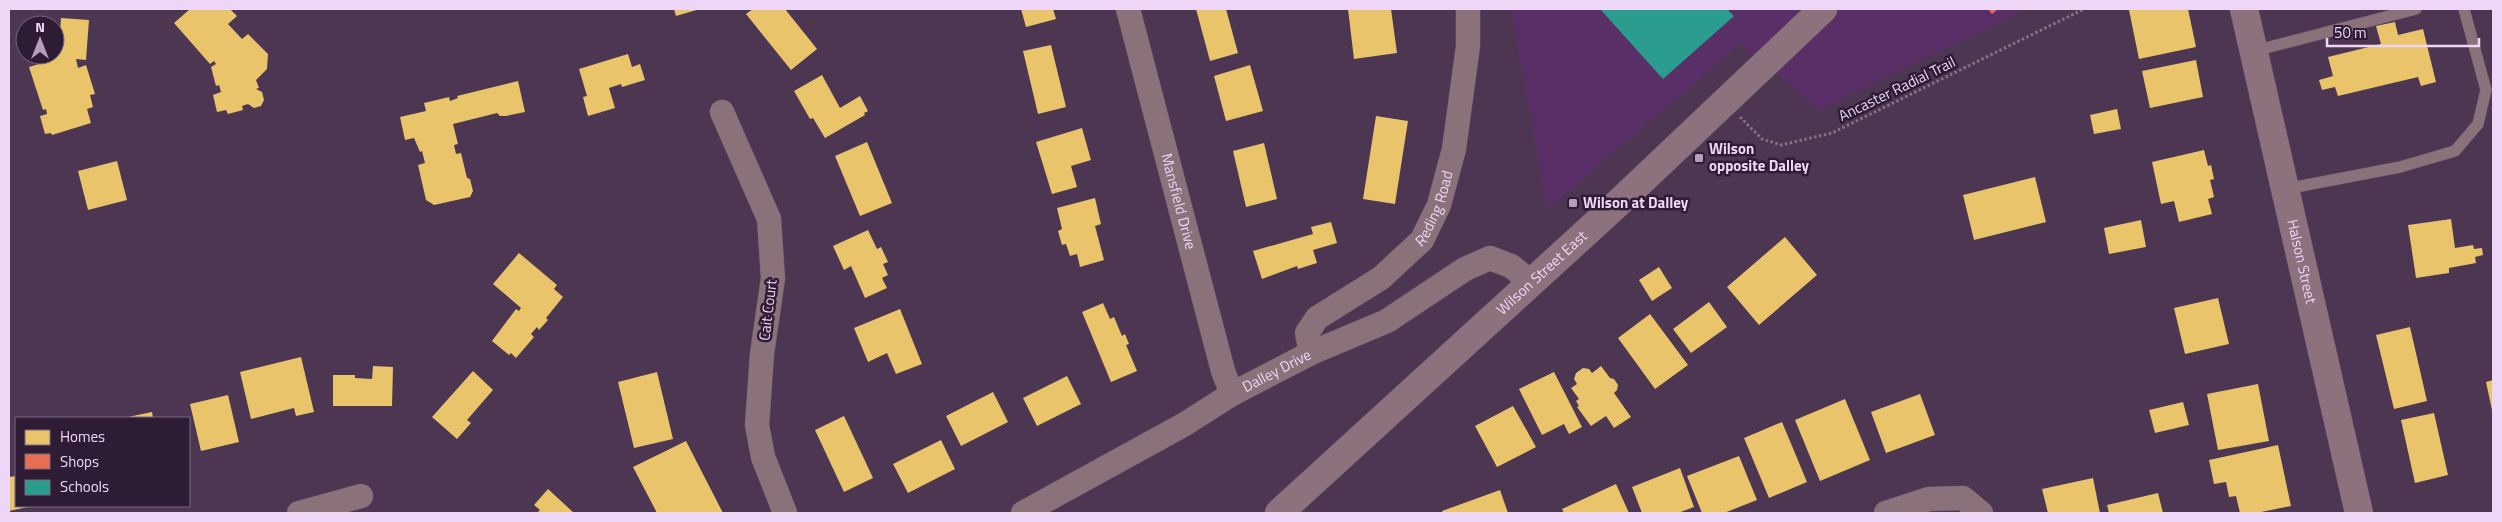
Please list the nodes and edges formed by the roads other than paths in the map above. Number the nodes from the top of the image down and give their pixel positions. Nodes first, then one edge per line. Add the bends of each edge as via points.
1 (1128, 9) edge
2 (1468, 9) edge
3 (1823, 9) edge
4 (2244, 9) edge
5 (2416, 9) edge
6 (2464, 9) edge
7 (2254, 51) junction
8 (722, 112) dead end
9 (2285, 189) junction
10 (1532, 283) junction
11 (1311, 353) junction
12 (1232, 394) junction
13 (361, 496) dead end
14 (1287, 511) edge
15 (299, 513) edge
16 (784, 513) edge
17 (1024, 513) edge
18 (1886, 513) edge
19 (1981, 513) edge
20 (2359, 513) edge

1 - 12 street, Mansfield Drive via 1223,371
2 - 11 street, Reding Road via 1468,46 1454,149 1439,205 1422,240 1382,278 1317,318 1307,334
3 - 10 main road, Wilson Street East
4 - 7 main road, Halson Street
5 - 7 lane
6 - 9 lane via 2486,90 2478,124 2455,151 2400,167
7 - 9 main road, Halson Street
8 - 16 street, Cait Court via 769,218 773,278 762,354 757,425 763,457
9 - 20 main road, Halson Street
10 - 11 street, Dalley Drive via 1510,266 1490,258 1465,269 1387,321
10 - 14 main road, Wilson Street East
11 - 12 street, Dalley Drive
12 - 17 street, Dalley Drive via 1185,424
13 - 15 street
18 - 19 street via 1929,500 1963,498

